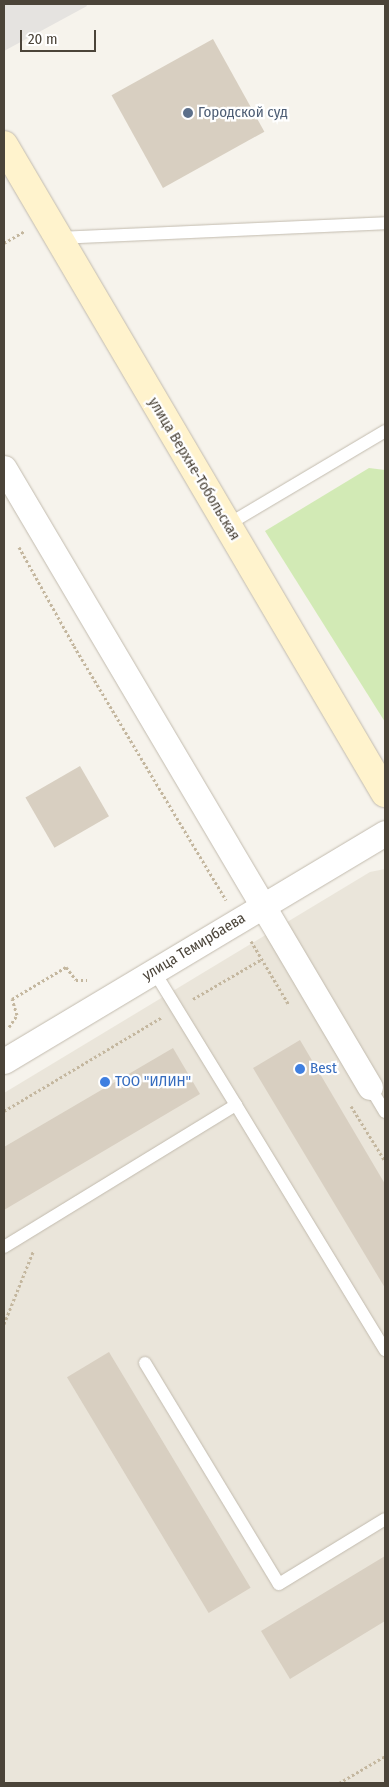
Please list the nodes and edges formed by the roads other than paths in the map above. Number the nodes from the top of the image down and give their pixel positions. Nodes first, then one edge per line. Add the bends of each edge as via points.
1 (7, 158) edge
2 (385, 223) edge
3 (58, 238) junction
4 (385, 431) edge
5 (4, 468) edge
6 (227, 525) junction
7 (385, 793) edge
8 (385, 833) edge
9 (261, 906) junction
10 (154, 971) junction
11 (4, 1061) edge
12 (378, 1092) edge
13 (236, 1105) junction
14 (385, 1112) edge
15 (4, 1247) edge
16 (385, 1350) edge
17 (145, 1363) dead end
18 (385, 1519) edge

1 - 3 street, улица Верхне-Тобольская
2 - 3 lane
3 - 6 street, улица Верхне-Тобольская
4 - 6 lane
5 - 9 street
6 - 7 street, улица Верхне-Тобольская
8 - 9 street, улица Темирбаева
9 - 10 street, улица Темирбаева via 232,910
9 - 12 street
10 - 11 street, улица Темирбаева
10 - 13 lane
12 - 14 lane
13 - 15 lane
13 - 16 lane
17 - 18 lane via 279,1584

